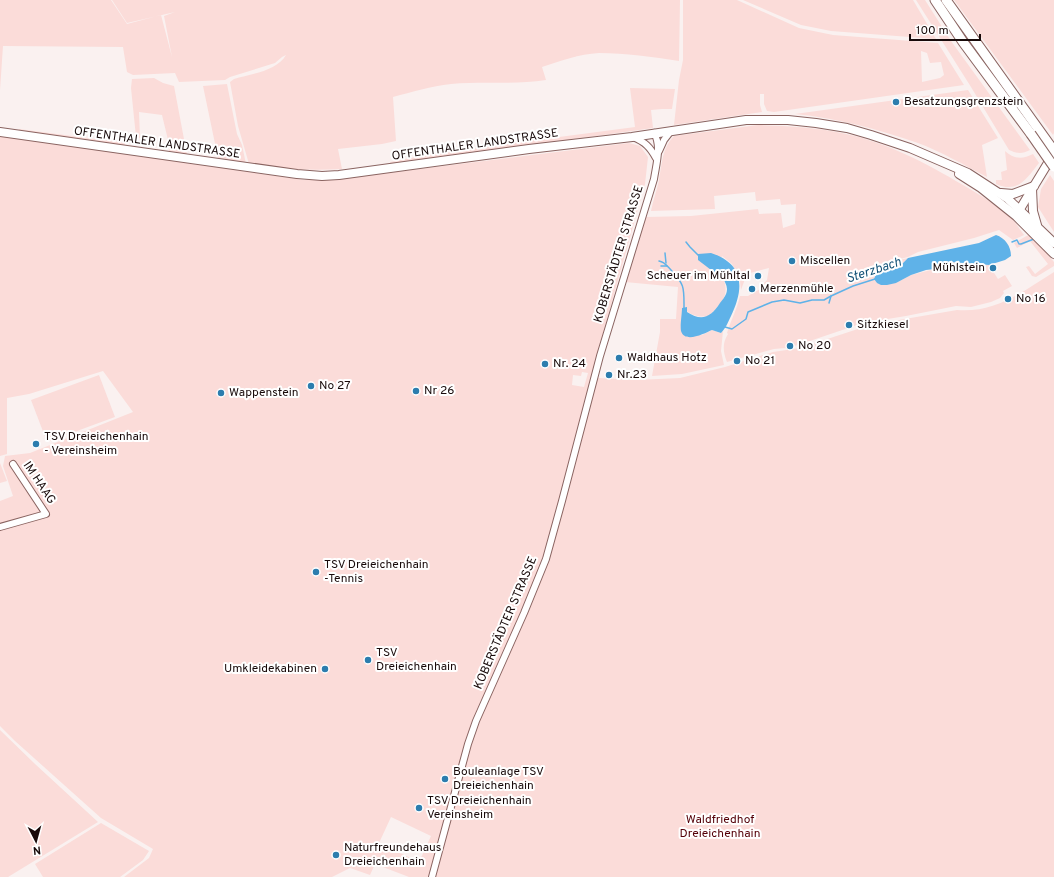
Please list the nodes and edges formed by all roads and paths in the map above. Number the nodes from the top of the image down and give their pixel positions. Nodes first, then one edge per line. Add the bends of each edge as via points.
1 (935, 0) edge
2 (946, 0) edge
3 (671, 131) junction
4 (1034, 131) junction
5 (0, 132) edge
6 (654, 133) junction
7 (632, 137) junction
8 (1054, 152) edge
9 (656, 158) junction
10 (948, 165) junction
11 (1054, 166) edge
12 (1033, 187) junction
13 (999, 193) junction
14 (1018, 213) junction
15 (1038, 227) junction
16 (1054, 243) edge
17 (1054, 254) edge
18 (13, 464) dead end
19 (0, 527) edge
20 (432, 877) edge

1 - 4 highway via 963,42
2 - 4 highway
3 - 6 main road, OFFENTHALER LANDSTRASSE
3 - 9 street
3 - 10 main road, OFFENTHALER LANDSTRASSE via 756,120 816,123 847,128 893,142
4 - 8 highway
4 - 11 highway, bridge
5 - 7 main road, OFFENTHALER LANDSTRASSE via 322,176
6 - 7 main road, OFFENTHALER LANDSTRASSE
6 - 9 street via 652,144
7 - 9 street via 649,146
8 - 12 main road
9 - 20 street, KOBERSTÄDTER STRASSE via 654,179 600,356 546,559 476,721
10 - 13 main road, OFFENTHALER LANDSTRASSE via 974,176
10 - 14 main road, OFFENTHALER LANDSTRASSE
12 - 13 main road via 1013,194
12 - 14 main road
12 - 15 main road via 1033,210
13 - 14 main road, OFFENTHALER LANDSTRASSE
14 - 15 main road, OFFENTHALER LANDSTRASSE
14 - 17 main road, OFFENTHALER LANDSTRASSE
15 - 16 main road, OFFENTHALER LANDSTRASSE
18 - 19 street, IM HAAG via 46,514

